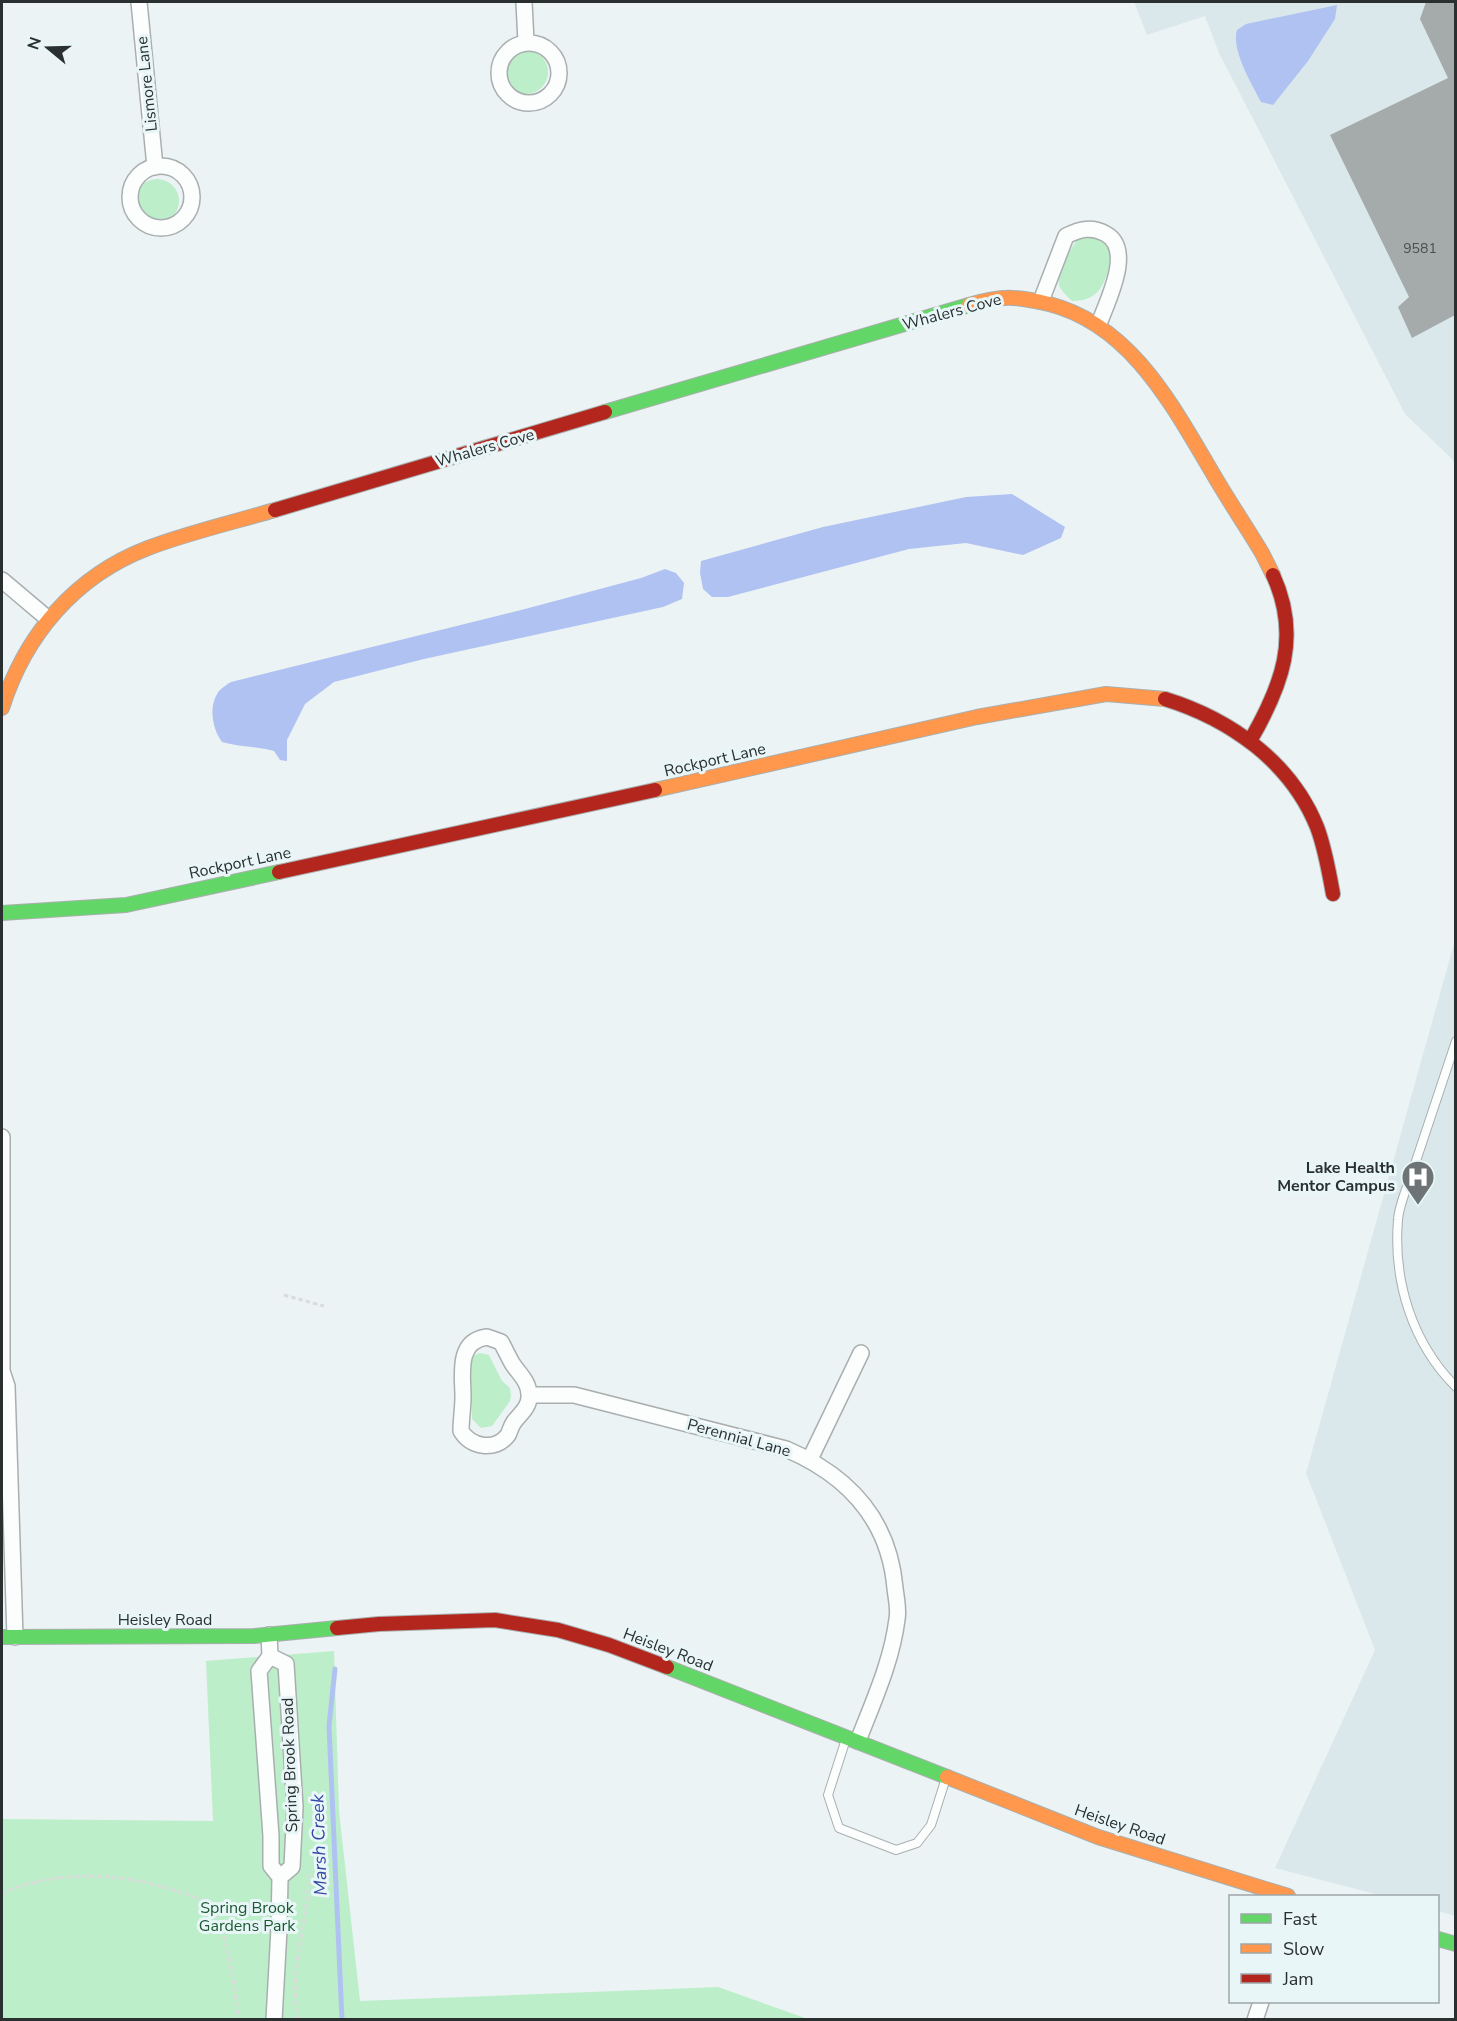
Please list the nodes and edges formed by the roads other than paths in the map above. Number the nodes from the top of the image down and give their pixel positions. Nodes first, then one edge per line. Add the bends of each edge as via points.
1 (139, 2) edge
2 (524, 2) edge
3 (526, 42) junction
4 (155, 167) junction
5 (1041, 301) junction
6 (1099, 324) junction
7 (2, 580) edge
8 (47, 618) junction
9 (2, 708) edge
10 (1250, 741) junction
11 (1333, 894) dead end
12 (2, 913) edge
13 (1455, 1041) edge
14 (2, 1137) edge
15 (2, 1184) edge
16 (861, 1353) dead end
17 (2, 1371) edge
18 (1455, 1387) edge
19 (529, 1395) junction
20 (810, 1459) junction
21 (269, 1635) junction
22 (8, 1637) edge
23 (270, 1656) junction
24 (853, 1739) junction
25 (946, 1776) junction
26 (280, 1877) junction
27 (1285, 1895) edge
28 (1439, 1940) edge
29 (1455, 1944) edge
30 (1260, 2003) edge
31 (274, 2019) edge
32 (1255, 2019) edge

1 - 4 street, Lismore Lane
2 - 3 street
3 - 3 street via 505,54 499,76 510,96 533,103 553,92 560,69 548,48
4 - 4 street via 137,178 131,189 134,213 153,228 177,225 191,206 188,182 180,172
5 - 6 street, Whalers Cove
5 - 6 street via 1066,236 1082,229 1100,231 1112,237 1119,264
5 - 8 street, Whalers Cove via 1004,297 964,306 176,538 93,576
6 - 10 street, Whalers Cove via 1118,338 1155,379 1276,582 1286,614 1283,672 1271,706
7 - 8 street
8 - 9 street, Whalers Cove via 14,674
10 - 11 street, Rockport Lane via 1273,760 1307,807 1323,847
10 - 12 street, Rockport Lane via 1206,714 1159,697 1088,696 977,717 126,905
13 - 18 lane via 1398,1217 1399,1270 1407,1310 1422,1344
14 - 15 street
15 - 17 street
16 - 20 street
17 - 22 street via 7,1386
19 - 19 street via 525,1380 501,1342 487,1337 467,1349 462,1359 461,1431 467,1440 483,1447 507,1436 525,1410
19 - 20 street, Perennial Lane via 574,1395 786,1449
20 - 24 street, Perennial Lane via 833,1474 866,1508 884,1536 894,1575 898,1618 889,1656
21 - 22 street, Heisley Road
21 - 23 street, Spring Brook Road
21 - 24 street, Heisley Road via 379,1624 495,1620 558,1630 609,1645
23 - 26 street, Spring Brook Road via 259,1671 271,1866
23 - 26 street, Spring Brook Road via 286,1664 295,1807 292,1867
24 - 25 street, Heisley Road
24 - 25 lane via 828,1795 839,1828 896,1850 917,1843 931,1825
25 - 27 street, Heisley Road via 1098,1837
26 - 31 street, Spring Brook Road
28 - 29 street
30 - 32 street

